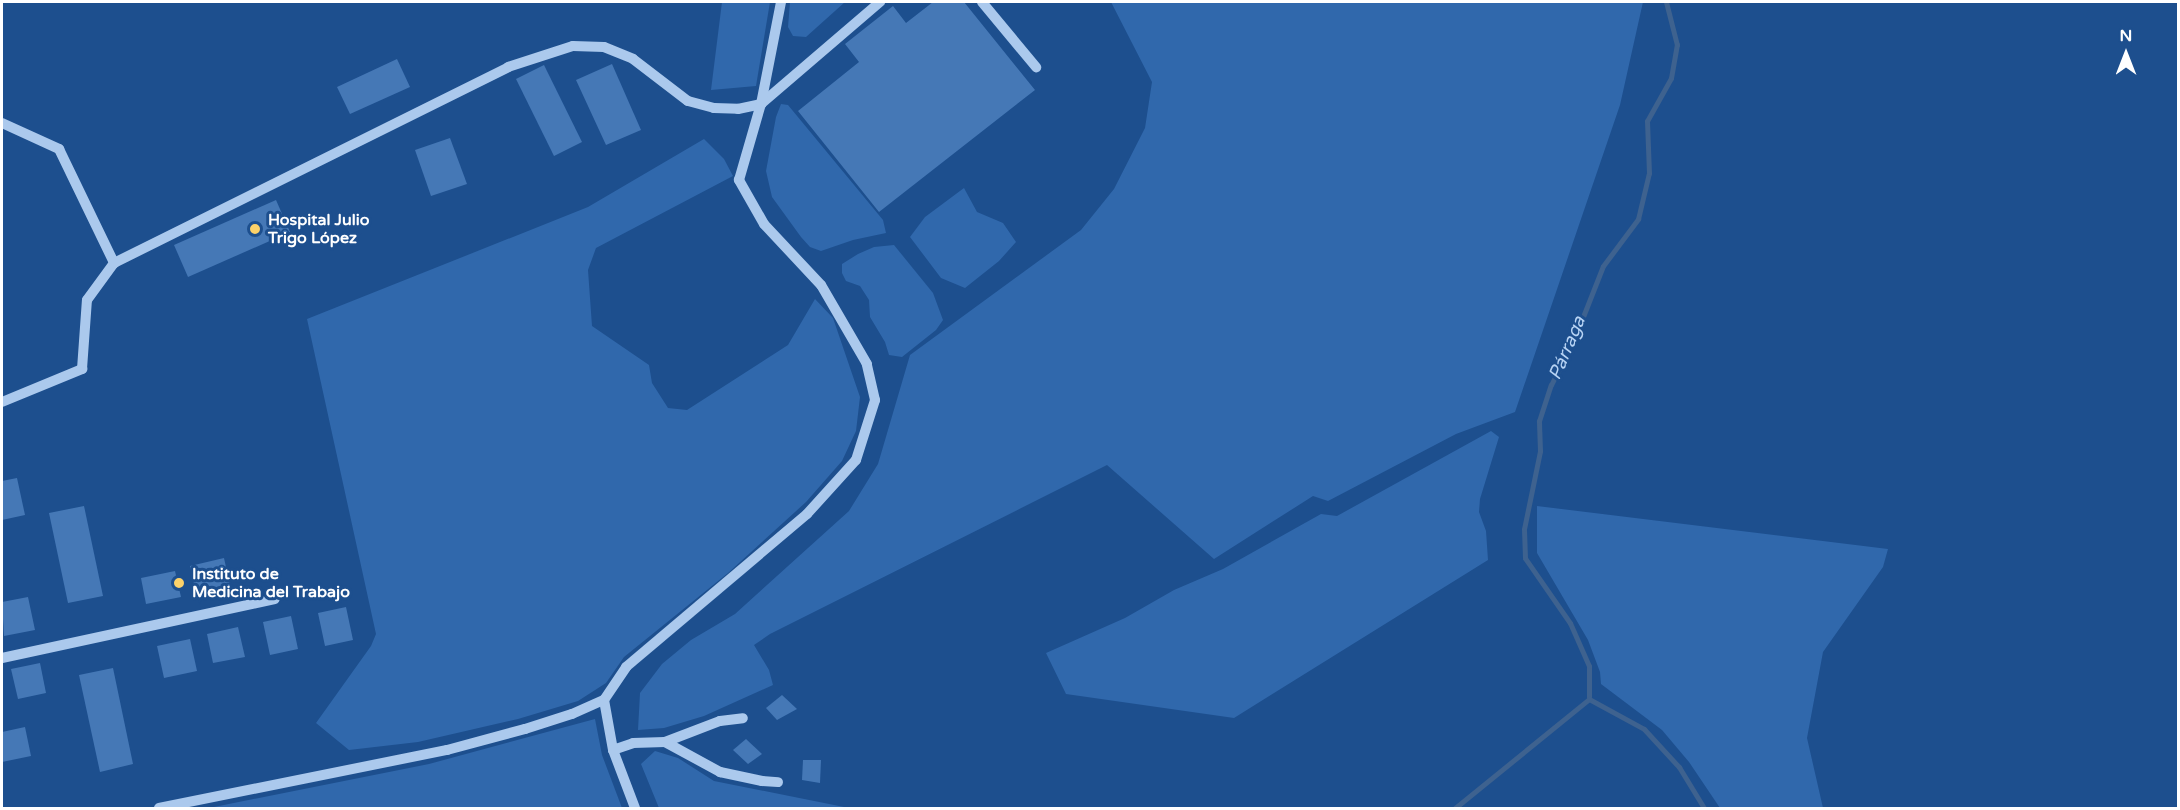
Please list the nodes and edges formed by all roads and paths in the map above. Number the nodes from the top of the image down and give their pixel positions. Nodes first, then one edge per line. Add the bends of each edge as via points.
1 (782, 2) edge
2 (880, 2) edge
3 (982, 2) edge
4 (1035, 67) dead end
5 (761, 104) junction
6 (2, 123) edge
7 (114, 263) junction
8 (2, 402) edge
9 (275, 599) dead end
10 (2, 658) edge
11 (604, 700) junction
12 (743, 718) dead end
13 (665, 742) junction
14 (613, 750) junction
15 (778, 782) dead end
16 (159, 808) edge
17 (635, 808) edge

1 - 5 street
2 - 5 street
3 - 4 street
5 - 7 street via 738,109 688,101 633,59 604,47 573,46 508,67
5 - 11 street via 739,180 764,224 821,285 867,364 875,400 856,460 807,514 626,667
6 - 7 street via 58,149
7 - 8 street via 87,300 82,369
9 - 10 street
11 - 14 street
11 - 16 street via 525,729 447,750
12 - 13 street via 720,721
13 - 14 street via 633,743
13 - 15 street via 720,772
14 - 17 street

